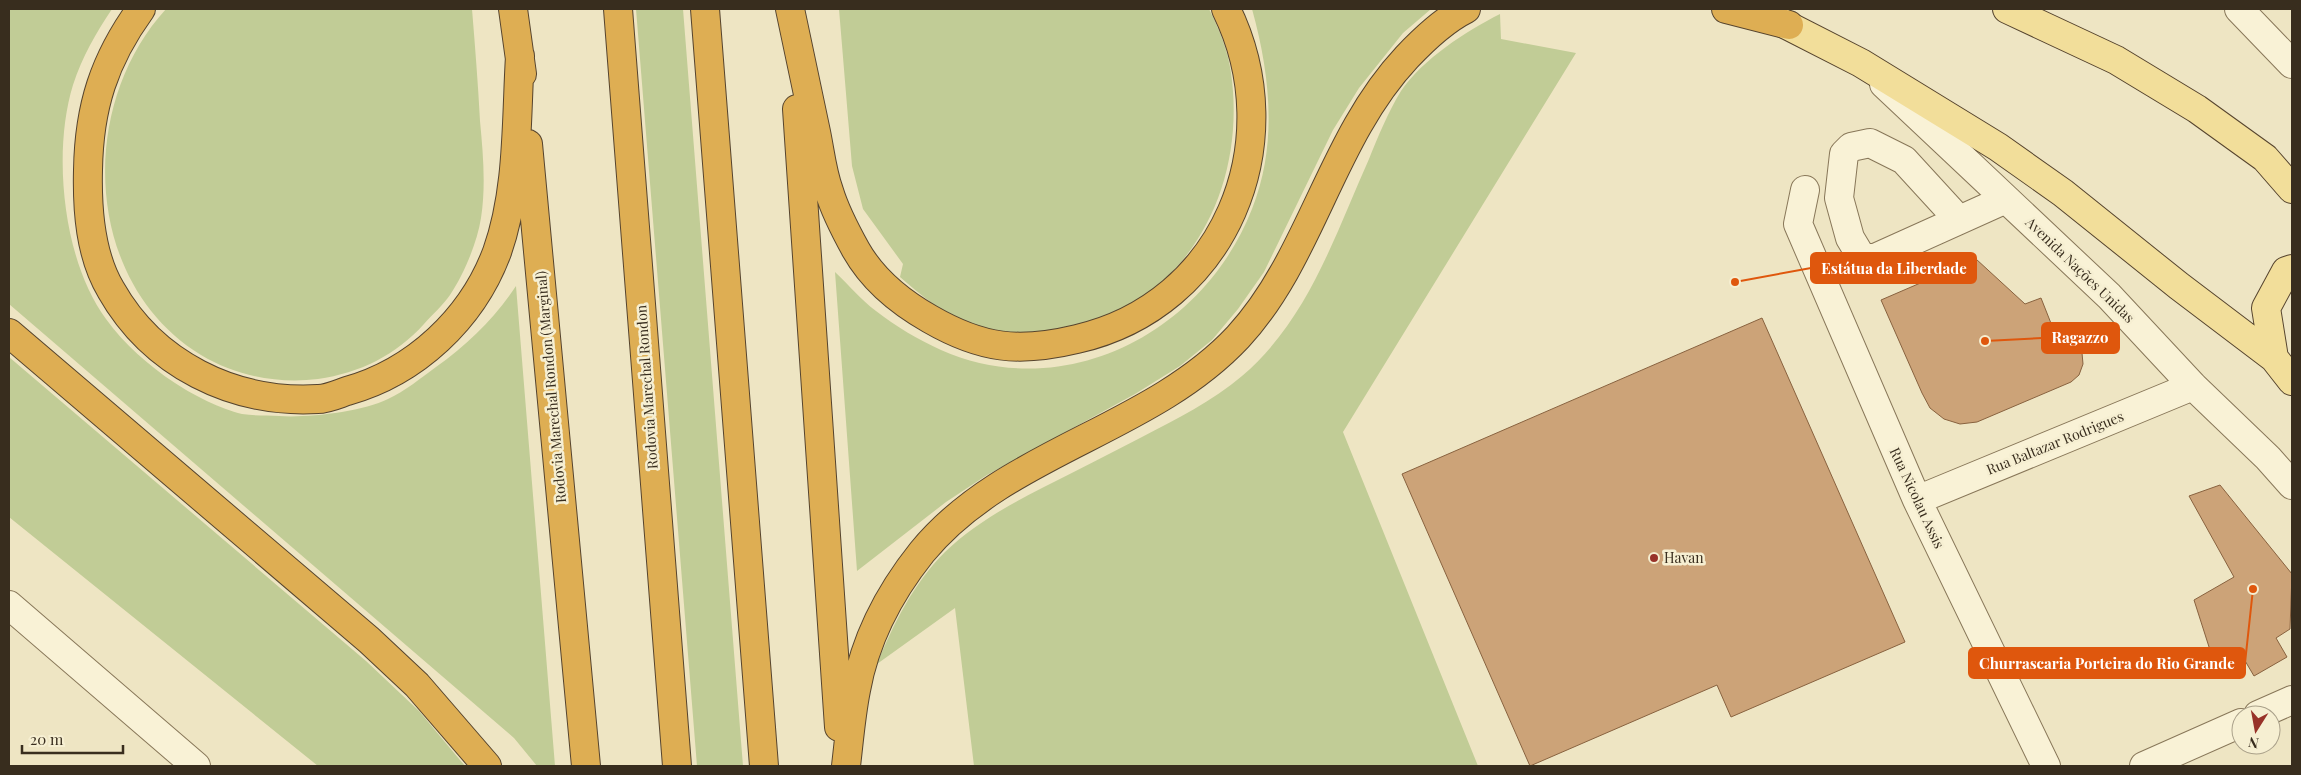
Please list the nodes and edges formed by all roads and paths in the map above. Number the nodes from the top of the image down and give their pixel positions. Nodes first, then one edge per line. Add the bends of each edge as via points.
1 (141, 9) edge
2 (618, 9) edge
3 (706, 9) edge
4 (790, 9) edge
5 (1226, 9) edge
6 (1466, 9) edge
7 (1726, 9) edge
8 (1754, 9) edge
9 (2007, 9) edge
10 (2239, 9) edge
11 (514, 11) edge
12 (1789, 25) junction
13 (520, 56) junction
14 (1861, 63) junction
15 (2292, 64) edge
16 (2292, 189) edge
17 (1805, 190) dead end
18 (2006, 199) junction
19 (1959, 220) junction
20 (1850, 238) junction
21 (1813, 258) junction
22 (2292, 269) edge
23 (9, 333) edge
24 (2274, 358) junction
25 (2292, 381) edge
26 (2193, 386) junction
27 (2292, 485) edge
28 (1917, 500) junction
29 (9, 605) edge
30 (38, 630) junction
31 (9, 634) edge
32 (2231, 727) edge
33 (196, 766) edge
34 (487, 766) edge
35 (586, 766) edge
36 (677, 766) edge
37 (764, 766) edge
38 (842, 766) edge
39 (846, 766) edge
40 (2046, 766) edge
41 (2144, 766) edge

1 - 13 highway via 113,52 91,119 87,202 95,250 110,289 146,338 167,356 199,376 238,392 274,397 320,399 369,385 408,365 441,337 473,299 496,253 512,199
2 - 36 highway, Rodovia Marechal Rondon
3 - 37 highway
4 - 5 highway via 828,190 856,250 874,276 924,316 979,343 1015,348 1089,337 1154,308 1203,262 1223,231 1248,161 1252,123 1250,89 1241,47
4 - 38 highway
6 - 39 highway via 1420,42 1389,76 1359,120 1298,244 1268,296 1238,337 1166,395 992,489 953,518 922,553 896,588 877,624 856,689
7 - 12 highway
8 - 12 main road, Avenida Nações Unidas
9 - 16 main road via 2116,60 2197,109 2265,158
10 - 15 street
11 - 13 highway, Rodovia Marechal Rondon (Marginal)
12 - 14 main road, Avenida Nações Unidas
13 - 35 highway, Rodovia Marechal Rondon (Marginal)
14 - 18 street, Avenida Nações Unidas
14 - 24 main road, Avenida Nações Unidas via 1998,147 2063,193
17 - 21 street, Rua Nicolau Assis via 1798,224
18 - 19 street
18 - 26 street, Avenida Nações Unidas via 2109,296
19 - 20 street via 1875,258 1862,258
19 - 20 street via 1904,160 1870,143 1851,147 1844,154 1839,198
20 - 21 street
21 - 28 street, Rua Nicolau Assis
22 - 24 main road via 2286,271 2266,308
23 - 34 highway via 369,640 417,685
24 - 25 main road, Avenida Nações Unidas
26 - 27 street, Avenida Nações Unidas
26 - 28 street, Rua Baltazar Rodrigues
28 - 40 street, Rua Nicolau Assis
29 - 30 street
30 - 31 street
30 - 33 street
32 - 41 street

